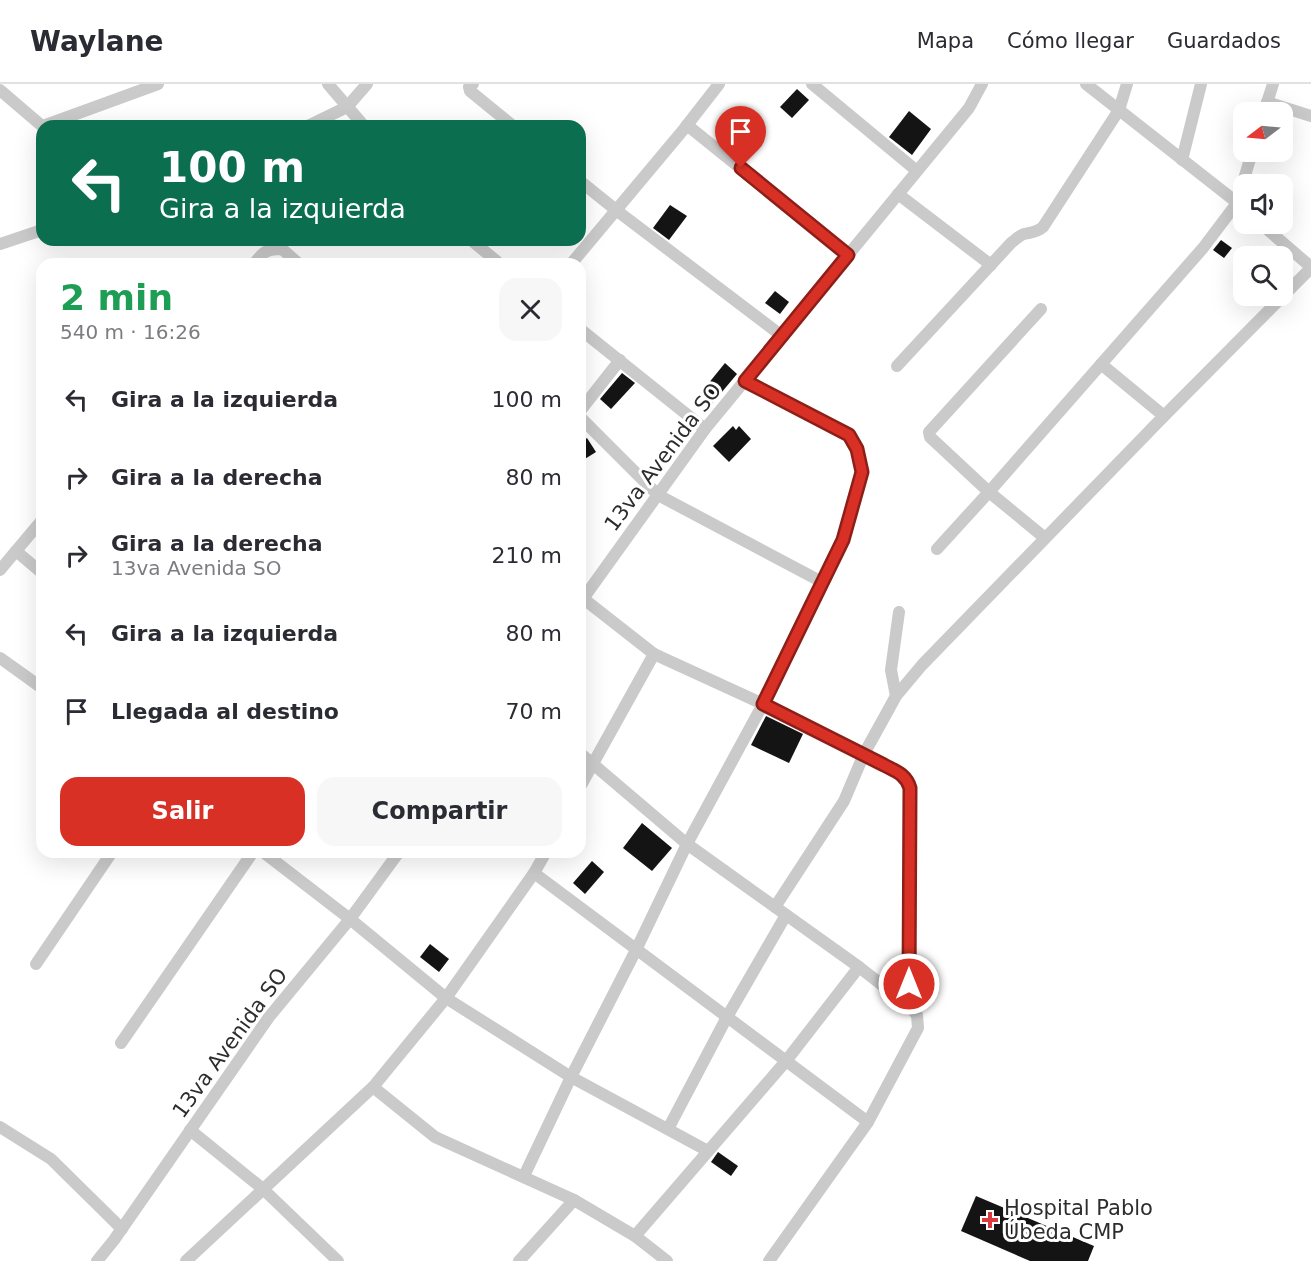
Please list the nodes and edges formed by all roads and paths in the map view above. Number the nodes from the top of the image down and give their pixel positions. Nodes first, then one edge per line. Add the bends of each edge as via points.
1 (158, 84) edge
2 (328, 84) edge
3 (367, 84) edge
4 (473, 84) edge
5 (719, 84) edge
6 (812, 84) edge
7 (982, 84) edge
8 (1086, 84) edge
9 (1127, 84) edge
10 (1201, 84) edge
11 (1273, 84) edge
12 (0, 90) edge
13 (1268, 102) edge
14 (347, 107) junction
15 (1119, 110) junction
16 (1293, 112) edge
17 (1311, 116) edge
18 (59, 120) edge
19 (320, 120) edge
20 (359, 120) edge
21 (506, 120) edge
22 (36, 121) edge
23 (687, 125) junction
24 (1182, 160) junction
25 (917, 171) junction
26 (586, 186) edge
27 (898, 194) junction
28 (1233, 200) edge
29 (616, 210) junction
30 (1233, 213) edge
31 (36, 233) edge
32 (1272, 234) edge
33 (0, 244) edge
34 (478, 246) edge
35 (586, 246) edge
36 (586, 246) edge
37 (848, 255) junction
38 (258, 258) edge
39 (292, 258) edge
40 (493, 258) edge
41 (576, 258) edge
42 (992, 265) junction
43 (1311, 268) edge
44 (1041, 309) dead end
45 (586, 334) edge
46 (782, 336) junction
47 (620, 360) junction
48 (1101, 364) junction
49 (897, 366) dead end
50 (745, 381) junction
51 (586, 403) edge
52 (1164, 416) junction
53 (586, 423) edge
54 (705, 429) junction
55 (989, 492) junction
56 (658, 495) junction
57 (36, 527) edge
58 (1045, 538) junction
59 (937, 549) dead end
60 (16, 551) junction
61 (36, 568) edge
62 (0, 570) edge
63 (822, 582) junction
64 (586, 594) edge
65 (586, 602) edge
66 (899, 612) dead end
67 (654, 654) junction
68 (0, 658) edge
69 (36, 684) edge
70 (896, 696) junction
71 (763, 704) junction
72 (864, 754) junction
73 (586, 758) edge
74 (593, 764) junction
75 (586, 776) edge
76 (687, 844) junction
77 (108, 858) edge
78 (249, 858) edge
79 (271, 858) edge
80 (395, 858) edge
81 (543, 858) edge
82 (534, 873) junction
83 (775, 907) junction
84 (786, 915) junction
85 (350, 919) junction
86 (636, 950) junction
87 (36, 964) dead end
88 (859, 968) junction
89 (446, 998) junction
90 (909, 1005) junction
91 (727, 1017) junction
92 (121, 1042) dead end
93 (786, 1061) junction
94 (571, 1077) junction
95 (373, 1087) junction
96 (868, 1122) junction
97 (1, 1129) edge
98 (190, 1130) junction
99 (668, 1130) junction
100 (708, 1151) junction
101 (524, 1176) junction
102 (263, 1189) junction
103 (574, 1200) junction
104 (122, 1229) junction
105 (636, 1236) junction
106 (97, 1261) edge
107 (186, 1261) edge
108 (338, 1261) edge
109 (519, 1261) edge
110 (667, 1261) edge
111 (769, 1261) edge

1 - 18 street
2 - 14 street
3 - 14 street
4 - 21 street via 470,90
5 - 23 street
6 - 25 street
7 - 25 street, 13va Avenida SO via 969,108
8 - 15 street
9 - 15 street
10 - 24 street
11 - 13 street
12 - 22 street
14 - 19 street
14 - 20 street
15 - 24 street
15 - 42 street via 1043,227 1011,243
16 - 17 street
23 - 29 street
23 - 37 street
24 - 28 street
25 - 27 street, 13va Avenida SO
26 - 29 street
27 - 37 street, 13va Avenida SO
27 - 42 street
29 - 36 street
29 - 46 street
30 - 48 street
31 - 33 street
32 - 43 street
34 - 40 street
35 - 41 street
37 - 46 street, 13va Avenida SO
38 - 39 street via 271,249 282,249
42 - 49 street
43 - 52 street
44 - 55 street via 929,432
45 - 47 street
46 - 50 street, 13va Avenida SO
47 - 51 street
47 - 54 street
48 - 52 street
48 - 55 street
50 - 54 street, 13va Avenida SO
50 - 63 street via 849,435 857,449 862,472 843,540
52 - 58 street
53 - 56 street
54 - 56 street, 13va Avenida SO
55 - 58 street
55 - 59 street
56 - 63 street
56 - 64 street, 13va Avenida SO
57 - 60 street
58 - 70 street
60 - 61 street
60 - 62 street
63 - 71 street
65 - 67 street
66 - 70 street via 891,670
67 - 71 street
67 - 74 street
68 - 69 street
70 - 72 street
71 - 72 street
71 - 76 street
72 - 83 street via 844,801
72 - 90 street via 903,775 910,788
73 - 74 street
74 - 75 street
74 - 76 street
76 - 83 street
76 - 86 street
77 - 87 street
78 - 92 street
79 - 85 street
80 - 85 street, 13va Avenida SO
81 - 82 street
82 - 86 street
82 - 89 street
83 - 84 street
84 - 88 street
84 - 91 street
85 - 89 street
85 - 98 street, 13va Avenida SO via 269,1017
86 - 91 street
86 - 94 street
88 - 90 street
88 - 93 street
89 - 94 street
89 - 95 street
90 - 96 street via 918,1028
91 - 93 street
91 - 99 street
93 - 96 street
93 - 100 street
94 - 99 street
94 - 101 street
95 - 101 street via 435,1137
95 - 102 street
96 - 111 street
97 - 104 street via 51,1159
98 - 102 street
98 - 104 street, 13va Avenida SO
99 - 100 street
100 - 105 street
101 - 103 street
102 - 107 street
102 - 108 street
103 - 105 street
103 - 109 street
104 - 106 street, 13va Avenida SO
105 - 110 street

